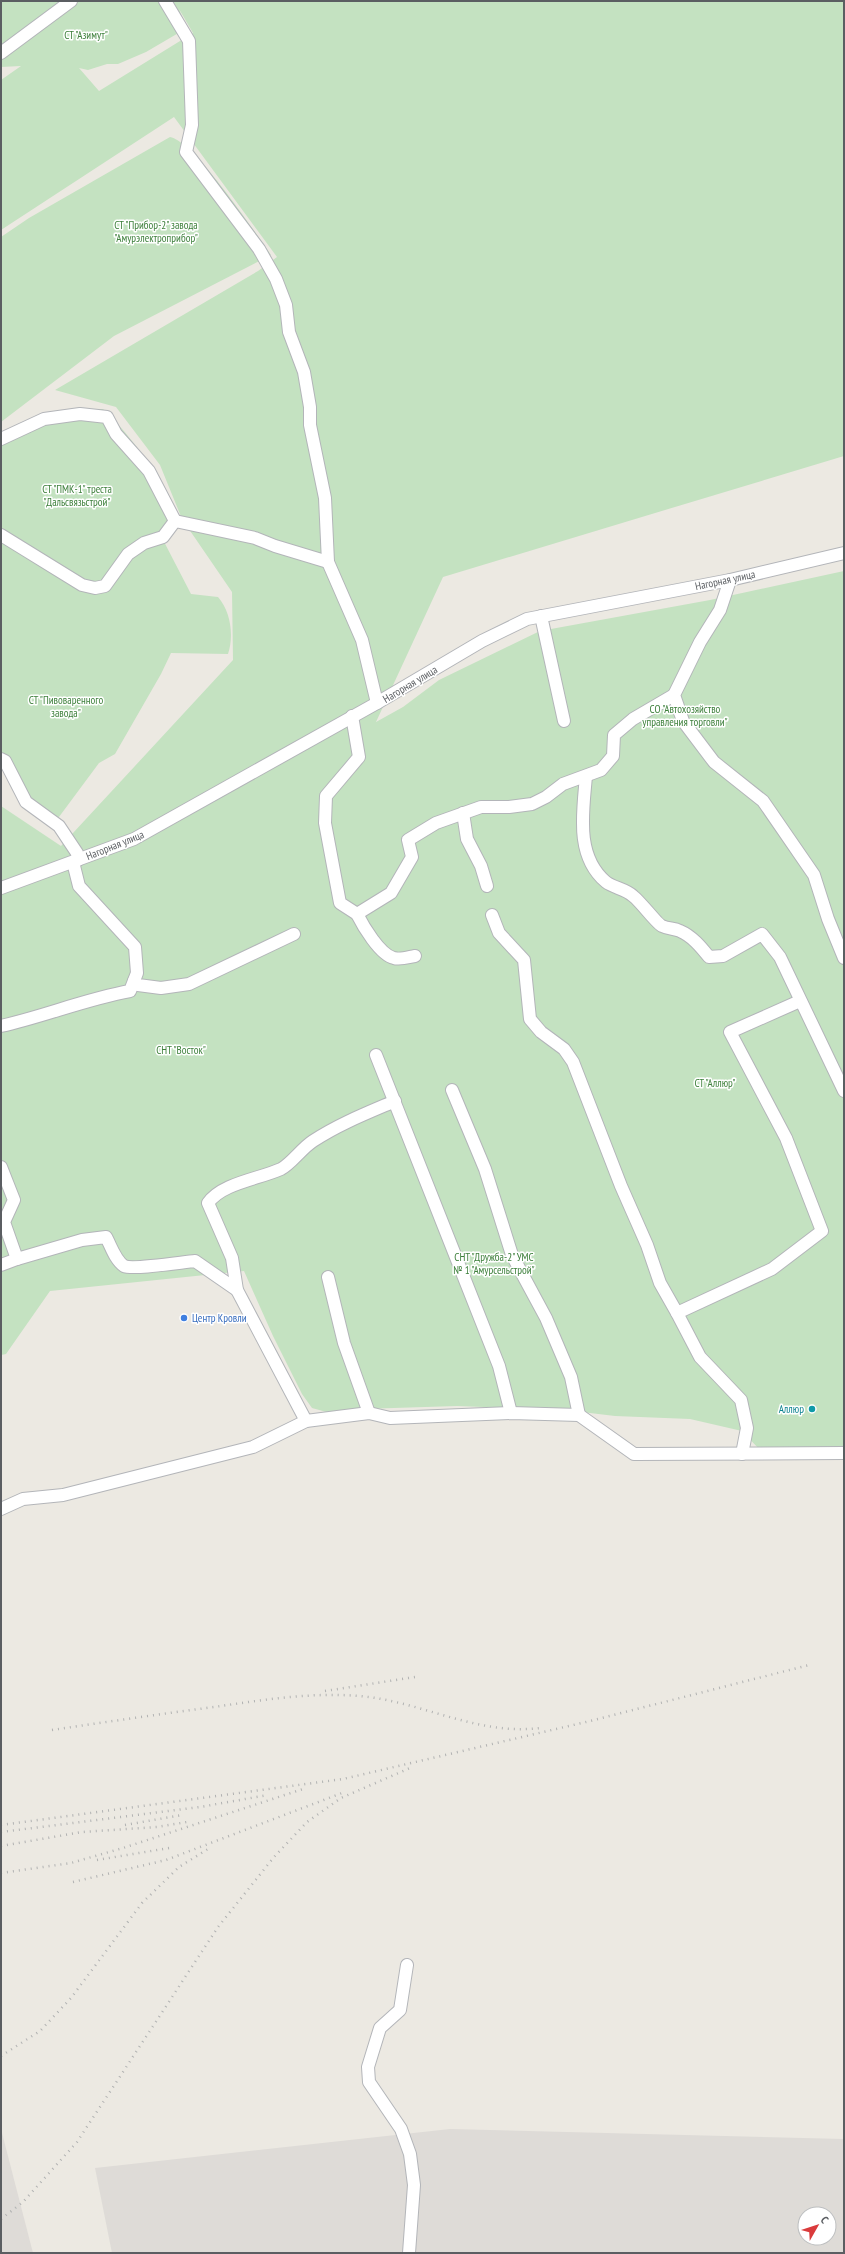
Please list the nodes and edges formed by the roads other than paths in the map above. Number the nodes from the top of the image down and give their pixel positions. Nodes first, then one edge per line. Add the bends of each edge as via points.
1 (71, 1) edge
2 (166, 1) edge
3 (1, 53) edge
4 (1, 439) edge
5 (174, 521) junction
6 (1, 535) edge
7 (844, 553) edge
8 (328, 562) junction
9 (730, 580) junction
10 (541, 616) junction
11 (674, 695) junction
12 (376, 703) junction
13 (352, 716) junction
14 (564, 721) dead end
15 (1, 759) edge
16 (586, 776) junction
17 (463, 813) junction
18 (76, 861) junction
19 (487, 886) dead end
20 (1, 888) edge
21 (357, 914) junction
22 (492, 915) dead end
23 (294, 934) dead end
24 (415, 956) dead end
25 (844, 958) edge
26 (134, 980) junction
27 (800, 1001) junction
28 (1, 1026) edge
29 (376, 1056) dead end
30 (452, 1090) dead end
31 (844, 1091) edge
32 (395, 1100) junction
33 (1, 1167) edge
34 (4, 1217) edge
35 (17, 1259) junction
36 (1, 1265) edge
37 (328, 1277) dead end
38 (237, 1290) junction
39 (677, 1313) junction
40 (369, 1413) junction
41 (511, 1414) junction
42 (579, 1415) junction
43 (306, 1421) junction
44 (844, 1453) edge
45 (742, 1454) junction
46 (1, 1509) edge
47 (407, 1965) dead end
48 (409, 2253) edge

1 - 3 street
2 - 8 street via 189,41 192,125 186,152 259,249 276,279 286,305 289,332 304,372 310,424 325,498
4 - 5 street via 44,419 80,414 107,417 116,434 149,471
5 - 6 street via 163,537 144,543 128,554 105,586 95,588 82,585
5 - 8 street via 256,538
7 - 9 street, Нагорная улица
8 - 12 street via 362,640
9 - 10 street, Нагорная улица
9 - 11 street via 720,610 700,642
10 - 12 street, Нагорная улица via 527,619 482,641
10 - 14 street
11 - 16 street via 633,719 614,735 613,756 601,770
11 - 25 street via 683,720 714,762 762,801 814,875
12 - 13 street, Нагорная улица
13 - 18 street, Нагорная улица via 134,840
13 - 21 street via 359,757 326,796 325,823 340,903
15 - 18 street via 5,761 26,802 59,826 76,853
16 - 17 street via 563,784 532,804 481,807
16 - 27 street via 584,842 590,863 607,882 632,894 646,906 661,926 680,931 700,945 709,957 723,956 762,934 780,957
17 - 19 street via 467,839 481,866
17 - 21 street via 436,823 408,840 412,857 391,893
18 - 20 street, Нагорная улица
18 - 26 street via 79,886 135,947 137,973
21 - 24 street via 362,926 386,955 395,959
22 - 39 street via 499,933 524,960 530,1018 541,1032 564,1049 573,1062 660,1283
23 - 26 street via 190,984 161,988 138,985
26 - 28 street via 130,991 96,997 63,1010
27 - 31 street
27 - 39 street via 730,1032 786,1138 822,1231 772,1269
29 - 32 street
30 - 42 street via 485,1169 512,1255 546,1318 571,1377
32 - 38 street via 329,1130 304,1147 282,1168 247,1180 213,1196 208,1203 232,1258
32 - 41 street via 499,1366
33 - 34 street via 14,1200
34 - 35 street
35 - 36 street
35 - 38 street via 82,1240 106,1237 117,1258 125,1266 195,1261
37 - 40 street via 344,1344
38 - 43 street
39 - 45 street via 700,1357 741,1400 747,1428
40 - 41 street via 390,1418
40 - 43 street
41 - 42 street
42 - 45 street via 634,1454
43 - 46 street via 253,1447 63,1495 23,1499
44 - 45 street
47 - 48 street via 400,2010 380,2028 368,2067 369,2082 401,2129 410,2154 414,2185

